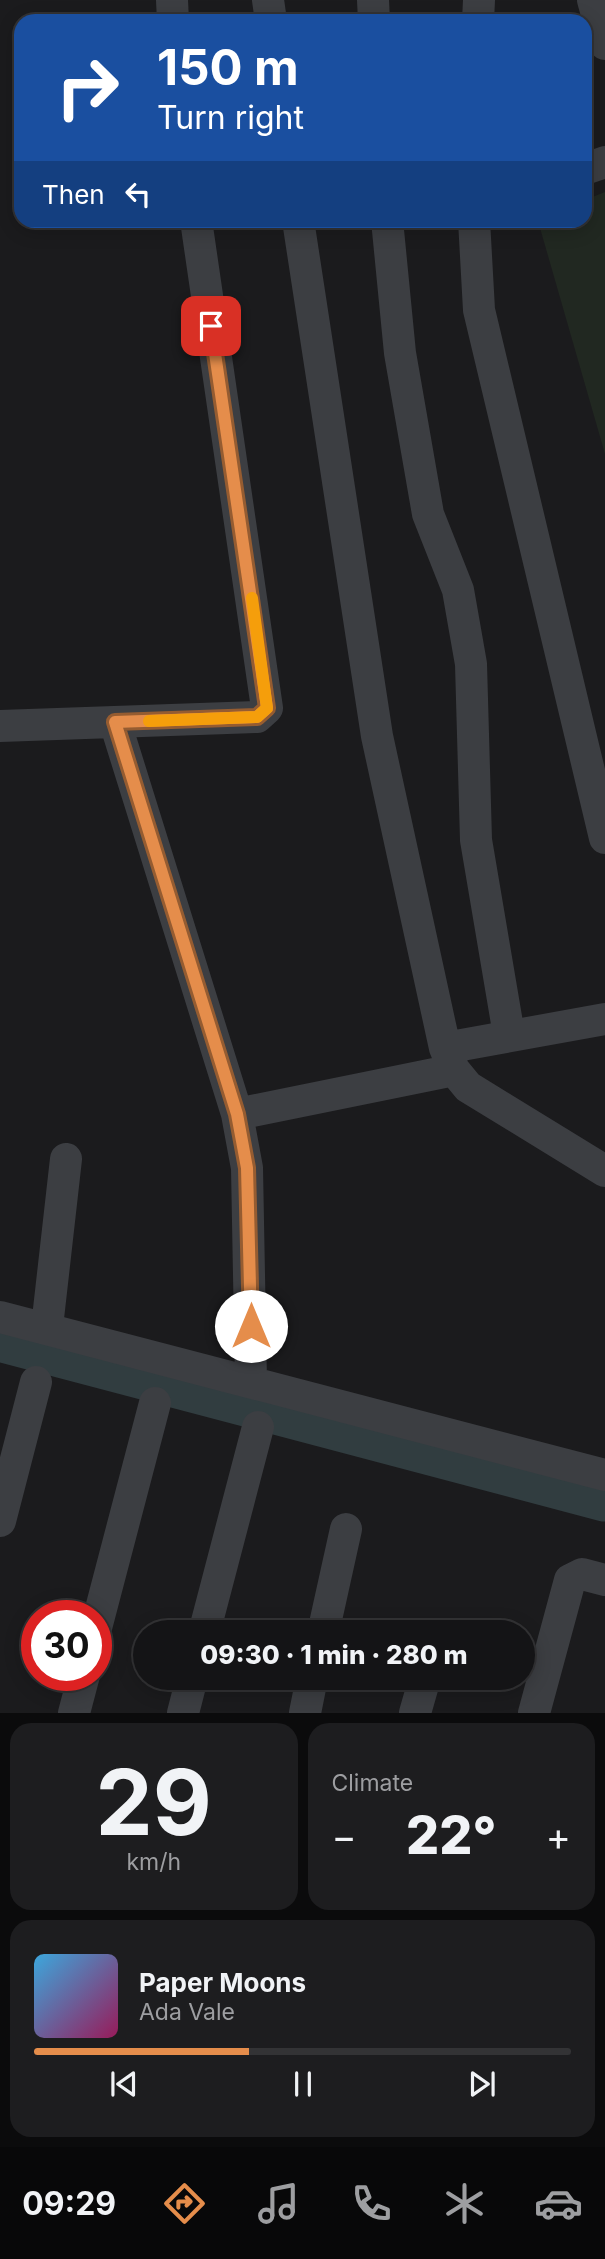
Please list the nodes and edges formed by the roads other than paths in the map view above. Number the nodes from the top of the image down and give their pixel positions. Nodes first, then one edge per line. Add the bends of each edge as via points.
1 (593, 0) edge
2 (605, 44) edge
3 (197, 228) edge
4 (299, 228) edge
5 (388, 228) edge
6 (474, 228) edge
7 (115, 722) junction
8 (0, 726) edge
9 (605, 838) edge
10 (605, 1019) edge
11 (509, 1035) junction
12 (449, 1059) junction
13 (237, 1114) junction
14 (66, 1159) dead end
15 (605, 1171) edge
16 (0, 1317) edge
17 (47, 1327) junction
18 (251, 1381) junction
19 (36, 1382) dead end
20 (155, 1403) dead end
21 (258, 1427) dead end
22 (605, 1475) edge
23 (0, 1521) edge
24 (346, 1529) dead end
25 (605, 1580) edge
26 (103, 1600) edge
27 (207, 1620) edge
28 (326, 1620) edge
29 (189, 1690) edge
30 (310, 1690) edge
31 (422, 1690) edge
32 (80, 1691) edge
33 (74, 1713) edge
34 (183, 1713) edge
35 (304, 1713) edge
36 (415, 1713) edge
37 (534, 1713) edge

1 - 2 street
3 - 7 street via 267,708 257,717
4 - 12 street via 377,736
5 - 11 street via 400,353 428,514 457,590 471,664 476,840
6 - 9 street via 479,310
7 - 8 street
7 - 13 street
10 - 11 street
11 - 12 street
12 - 13 street
12 - 15 street via 468,1087
13 - 18 street via 247,1168
14 - 17 street
16 - 17 street
17 - 18 street
18 - 22 street
19 - 23 street
20 - 26 street
21 - 27 street
24 - 28 street
25 - 37 street via 582,1574 569,1580
29 - 34 street
30 - 35 street
31 - 36 street
32 - 33 street

